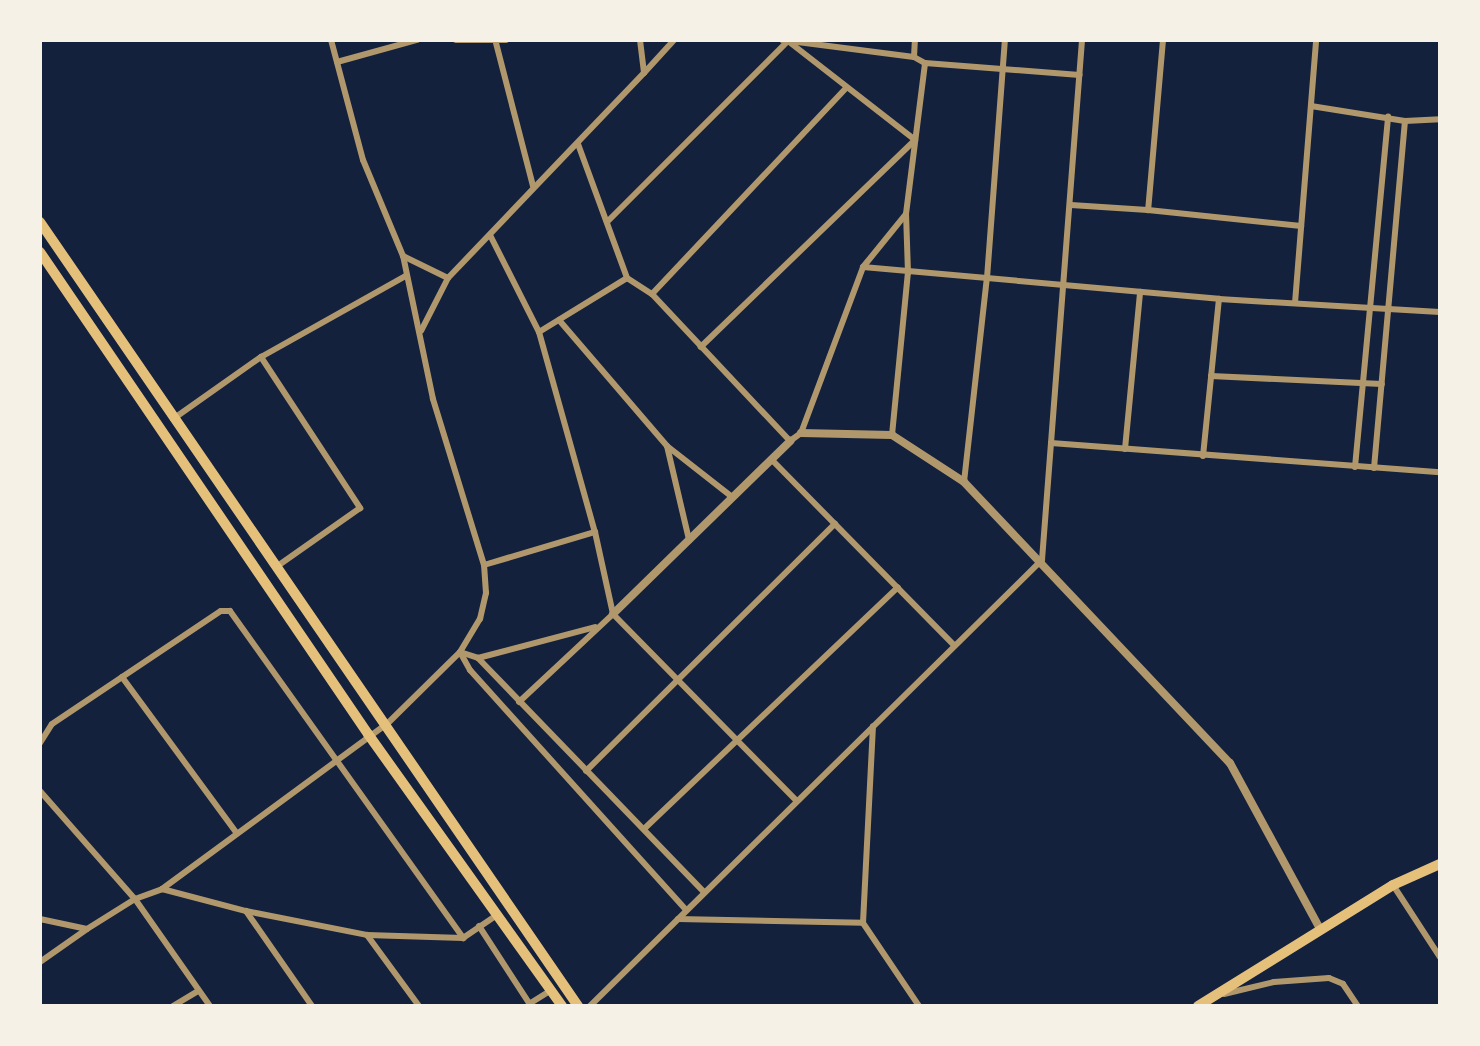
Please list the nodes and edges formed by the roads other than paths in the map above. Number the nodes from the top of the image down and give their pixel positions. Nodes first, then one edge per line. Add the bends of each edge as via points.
1 (331, 40) edge
2 (417, 40) edge
3 (456, 40) edge
4 (506, 40) edge
5 (640, 40) edge
6 (674, 40) edge
7 (782, 40) edge
8 (915, 40) edge
9 (1005, 40) edge
10 (1082, 40) edge
11 (1163, 40) edge
12 (1316, 40) edge
13 (788, 41) edge
14 (496, 43) junction
15 (914, 57) junction
16 (337, 62) junction
17 (925, 63) junction
18 (1003, 67) junction
19 (644, 74) junction
20 (1080, 75) junction
21 (845, 89) junction
22 (1311, 107) junction
23 (1388, 117) junction
24 (1440, 119) edge
25 (1405, 121) junction
26 (915, 141) junction
27 (578, 144) junction
28 (533, 186) junction
29 (1071, 205) junction
30 (1148, 210) junction
31 (906, 214) junction
32 (40, 222) edge
33 (607, 222) junction
34 (1301, 226) junction
35 (490, 235) junction
36 (40, 252) edge
37 (402, 256) junction
38 (863, 267) junction
39 (908, 273) junction
40 (407, 275) junction
41 (448, 278) junction
42 (627, 278) junction
43 (987, 278) junction
44 (1063, 283) junction
45 (1140, 292) junction
46 (652, 295) junction
47 (1219, 299) junction
48 (1295, 303) junction
49 (1371, 307) junction
50 (1389, 308) junction
51 (1440, 312) edge
52 (559, 320) junction
53 (421, 331) junction
54 (539, 332) junction
55 (701, 347) junction
56 (261, 357) junction
57 (1211, 376) junction
58 (1364, 384) junction
59 (1382, 384) junction
60 (173, 419) junction
61 (801, 433) junction
62 (892, 435) junction
63 (790, 440) junction
64 (1051, 443) junction
65 (667, 446) junction
66 (1125, 449) junction
67 (1203, 456) junction
68 (771, 459) junction
69 (1355, 467) junction
70 (1374, 468) junction
71 (1440, 472) edge
72 (964, 482) junction
73 (732, 497) junction
74 (835, 524) junction
75 (596, 532) junction
76 (689, 540) junction
77 (1042, 560) junction
78 (484, 565) junction
79 (275, 567) junction
80 (898, 587) junction
81 (613, 614) junction
82 (595, 627) junction
83 (954, 645) junction
84 (460, 652) junction
85 (478, 658) junction
86 (122, 677) junction
87 (680, 682) junction
88 (519, 702) junction
89 (388, 723) junction
90 (873, 726) junction
91 (368, 734) junction
92 (40, 743) edge
93 (737, 743) junction
94 (336, 758) junction
95 (586, 771) junction
96 (40, 791) edge
97 (796, 800) junction
98 (645, 828) junction
99 (236, 832) junction
100 (1440, 864) edge
101 (1393, 885) junction
102 (162, 889) junction
103 (703, 891) junction
104 (135, 899) junction
105 (686, 910) junction
106 (246, 911) junction
107 (497, 915) junction
108 (40, 919) edge
109 (677, 919) junction
110 (863, 923) junction
111 (479, 926) junction
112 (88, 929) junction
113 (1320, 929) junction
114 (367, 935) junction
115 (463, 938) junction
116 (1440, 957) edge
117 (40, 961) edge
118 (551, 990) junction
119 (198, 991) junction
120 (1212, 996) junction
121 (529, 1005) edge
122 (173, 1006) edge
123 (210, 1006) edge
124 (312, 1006) edge
125 (419, 1006) edge
126 (562, 1006) edge
127 (578, 1006) edge
128 (590, 1006) edge
129 (919, 1006) edge
130 (1198, 1006) edge
131 (1358, 1006) edge

1 - 16 street
2 - 16 street
3 - 14 street
4 - 14 street
5 - 19 street
6 - 19 street
7 - 13 street
8 - 15 street
9 - 18 street
10 - 20 street
11 - 30 street
12 - 22 street
13 - 15 street
13 - 21 street
13 - 33 street
14 - 28 street
15 - 17 street
16 - 37 street via 363,160
17 - 18 street
17 - 26 street
18 - 20 street
18 - 43 street
19 - 27 street
20 - 29 street
21 - 26 street
21 - 46 street
22 - 23 street
22 - 34 street
23 - 25 street
23 - 49 street
24 - 25 street
25 - 50 street
26 - 31 street
26 - 55 street
27 - 28 street
27 - 33 street
28 - 35 street
29 - 30 street
29 - 44 street
30 - 34 street
31 - 38 street
31 - 39 street
32 - 60 main road
33 - 42 street
34 - 48 street
35 - 41 street
35 - 54 street
36 - 91 main road
37 - 40 street
37 - 41 street
38 - 39 street
38 - 61 street
39 - 43 street
39 - 62 street
40 - 53 street
40 - 56 street
41 - 53 street
42 - 46 street
42 - 52 street
43 - 44 street
43 - 72 street
44 - 45 street
44 - 64 street
45 - 47 street
45 - 66 street
46 - 55 street
47 - 48 street
47 - 57 street
48 - 49 street
49 - 50 street
49 - 58 street
50 - 51 street
50 - 59 street
52 - 54 street
52 - 65 street
53 - 78 street via 433,399
54 - 75 street
55 - 63 street
56 - 60 street
56 - 79 street via 360,508
57 - 58 street
57 - 67 street
58 - 59 street
58 - 69 street
59 - 70 street
60 - 79 main road
61 - 62 street
61 - 63 street
62 - 72 street
63 - 68 street
64 - 66 street
64 - 77 street
65 - 73 street
65 - 76 street
66 - 67 street
67 - 69 street
68 - 73 street
68 - 74 street
69 - 70 street
70 - 71 street
72 - 77 street
73 - 76 street
74 - 80 street
74 - 87 street
75 - 78 street
75 - 81 street
76 - 81 street
77 - 83 street
77 - 113 street via 1230,763
78 - 84 street via 486,593 480,619
79 - 89 main road
80 - 83 street
80 - 93 street
81 - 82 street
81 - 87 street
82 - 85 street
82 - 88 street
83 - 90 street
84 - 85 street
84 - 89 street
84 - 105 street via 470,670
85 - 88 street
86 - 92 street via 52,724
86 - 94 street via 221,611 230,611
86 - 99 street
87 - 93 street
87 - 95 street
88 - 95 street
89 - 91 street
89 - 127 main road
90 - 97 street
90 - 110 street
91 - 94 street
91 - 107 main road
93 - 97 street
93 - 98 street
94 - 99 street
94 - 115 street
95 - 98 street
96 - 104 street
97 - 103 street
98 - 103 street
99 - 102 street
100 - 101 main road
101 - 113 main road
101 - 116 street
102 - 104 street
102 - 106 street
103 - 105 street
104 - 112 street
104 - 119 street
105 - 109 street
106 - 114 street
106 - 124 street
107 - 111 street
107 - 118 main road
108 - 112 street
109 - 110 street
109 - 128 street
110 - 129 street
111 - 115 street
111 - 121 street
112 - 117 street
113 - 120 main road
114 - 115 street
114 - 125 street
118 - 121 street
118 - 126 main road
119 - 122 street
119 - 123 street
120 - 130 main road
120 - 131 street via 1274,982 1329,978 1343,984

